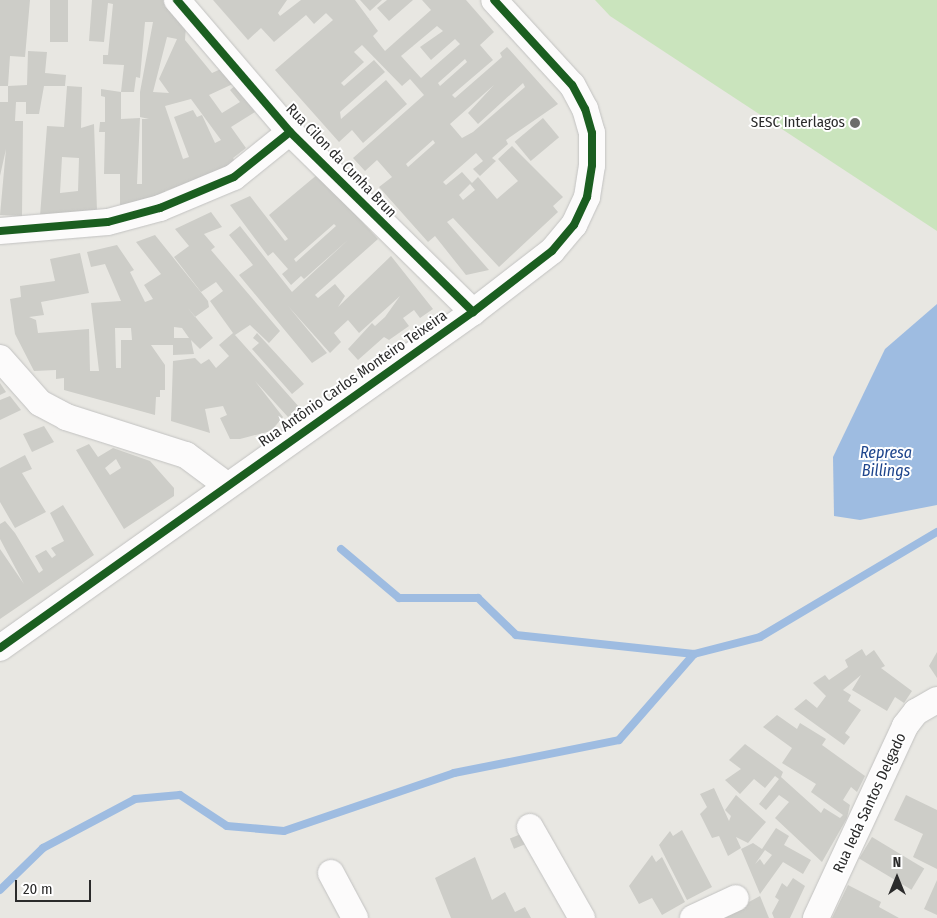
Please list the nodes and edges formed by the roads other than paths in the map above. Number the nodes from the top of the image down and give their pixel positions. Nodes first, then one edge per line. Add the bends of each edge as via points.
1 (177, 0) edge
2 (494, 0) edge
3 (290, 132) junction
4 (0, 231) edge
5 (473, 312) junction
6 (0, 358) edge
7 (225, 484) junction
8 (0, 648) edge
9 (937, 700) edge
10 (530, 827) dead end
11 (331, 873) dead end
12 (736, 898) dead end
13 (355, 918) edge
14 (582, 918) edge
15 (693, 918) edge
16 (816, 918) edge

1 - 3 street, Rua Cilon da Cunha Brun
2 - 5 street, Rua Antônio Carlos Monteiro Teixeira via 572,85 592,133 592,165 587,197 574,225 552,251
3 - 4 street via 234,177 160,208 91,225
3 - 5 street, Rua Cilon da Cunha Brun
5 - 7 street, Rua Antônio Carlos Monteiro Teixeira
6 - 7 street via 40,402 66,417 186,454
7 - 8 street, Rua Antônio Carlos Monteiro Teixeira
9 - 16 street, Rua Ieda Santos Delgado via 916,712 905,726
10 - 14 street
11 - 13 street
12 - 15 street

